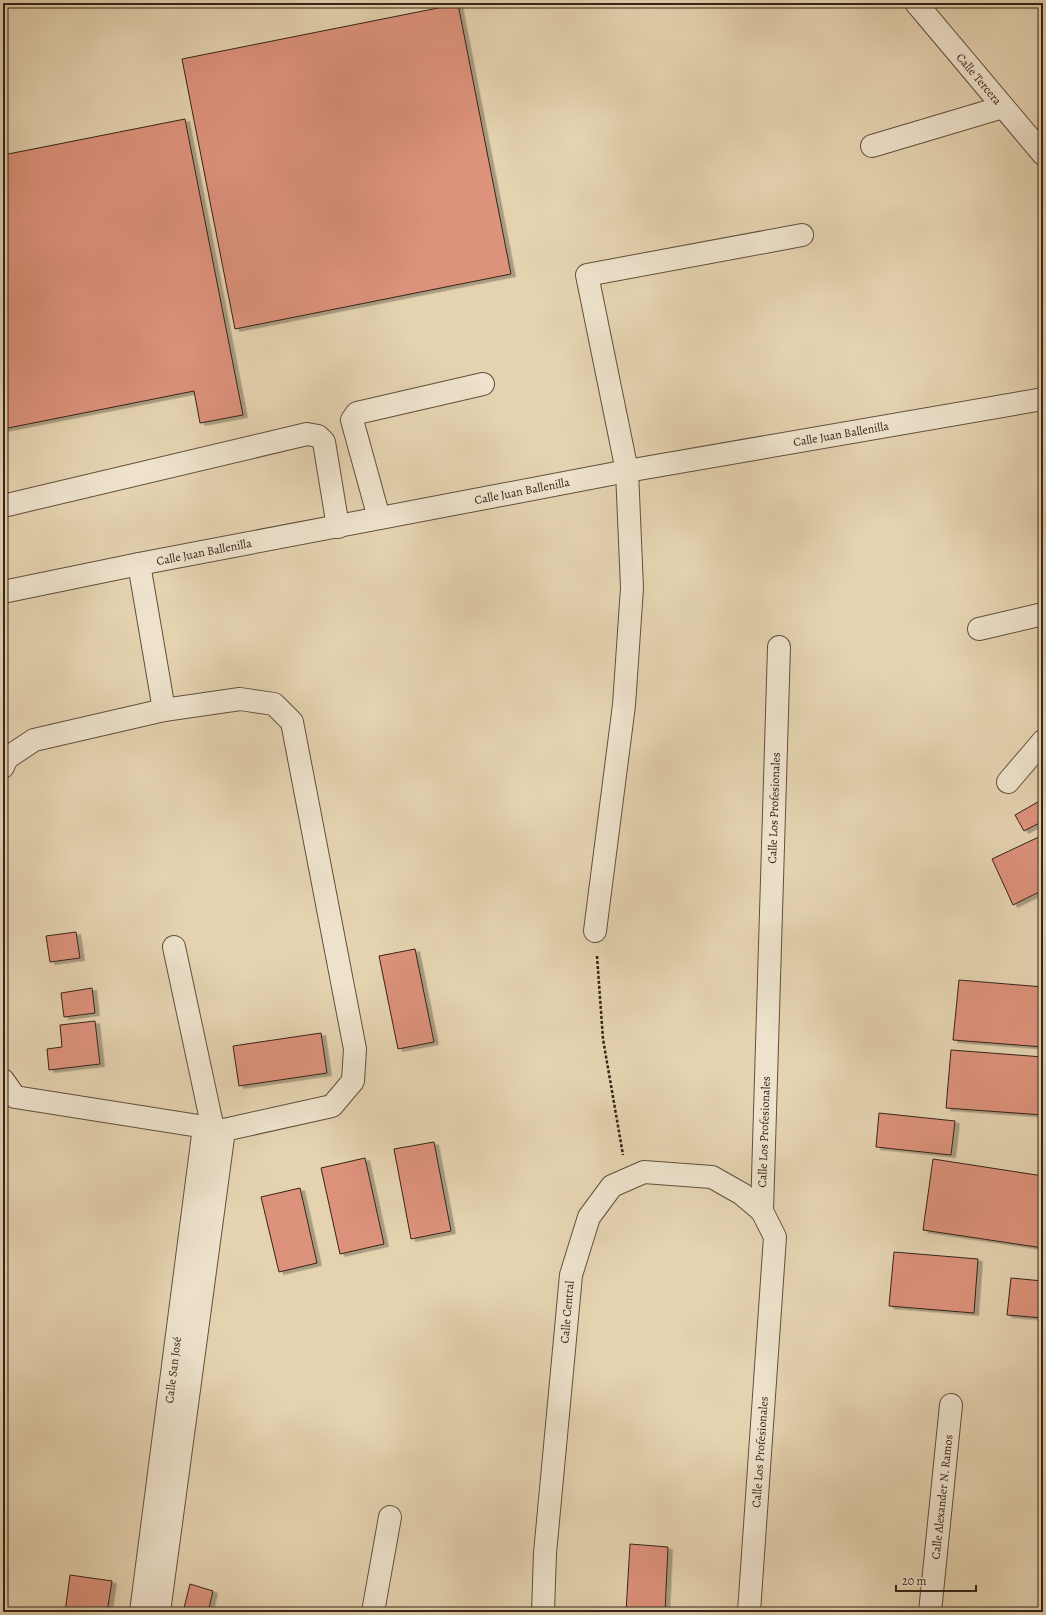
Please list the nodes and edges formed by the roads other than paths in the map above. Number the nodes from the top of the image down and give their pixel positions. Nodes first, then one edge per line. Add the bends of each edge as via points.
1 (916, 3) edge
2 (1003, 107) junction
3 (872, 146) dead end
4 (1043, 154) edge
5 (802, 235) dead end
6 (483, 384) dead end
7 (1043, 398) edge
8 (355, 430) junction
9 (318, 436) junction
10 (627, 471) junction
11 (3, 506) edge
12 (379, 518) junction
13 (338, 526) junction
14 (139, 564) junction
15 (3, 592) edge
16 (1043, 614) edge
17 (979, 628) dead end
18 (779, 647) dead end
19 (164, 710) junction
20 (1043, 741) edge
21 (3, 767) edge
22 (1008, 782) dead end
23 (595, 932) road end
24 (174, 947) dead end
25 (3, 1080) edge
26 (214, 1129) junction
27 (762, 1211) junction
28 (951, 1405) dead end
29 (390, 1517) dead end
30 (141, 1612) edge
31 (159, 1612) edge
32 (373, 1612) edge
33 (543, 1612) edge
34 (749, 1612) edge
35 (930, 1612) edge

1 - 2 street, Calle Tercera
2 - 3 street
2 - 4 street, Calle Tercera
5 - 10 street via 587,275
6 - 8 street via 357,413 352,420
7 - 10 street, Calle Juan Ballenilla
8 - 9 street
8 - 12 street
9 - 11 street via 299,435
9 - 13 street via 324,442
10 - 12 street, Calle Juan Ballenilla
10 - 23 street via 632,588 624,705
12 - 13 street, Calle Juan Ballenilla
13 - 14 street, Calle Juan Ballenilla
14 - 15 street, Calle Juan Ballenilla
14 - 19 street
16 - 17 street
18 - 27 street, Calle Los Profesionales
19 - 21 street via 34,740 7,758
19 - 26 street via 240,699 274,704 292,722 355,1049 353,1081 332,1106
20 - 22 street
24 - 26 street
25 - 26 street via 15,1097
26 - 30 street, Calle San José
26 - 31 street, Calle San José
27 - 33 street, Calle Central via 742,1194 712,1177 644,1172 612,1186 588,1217 571,1275 545,1553
27 - 34 street, Calle Los Profesionales via 775,1236
28 - 35 street, Calle Alexander N. Ramos
29 - 32 street

